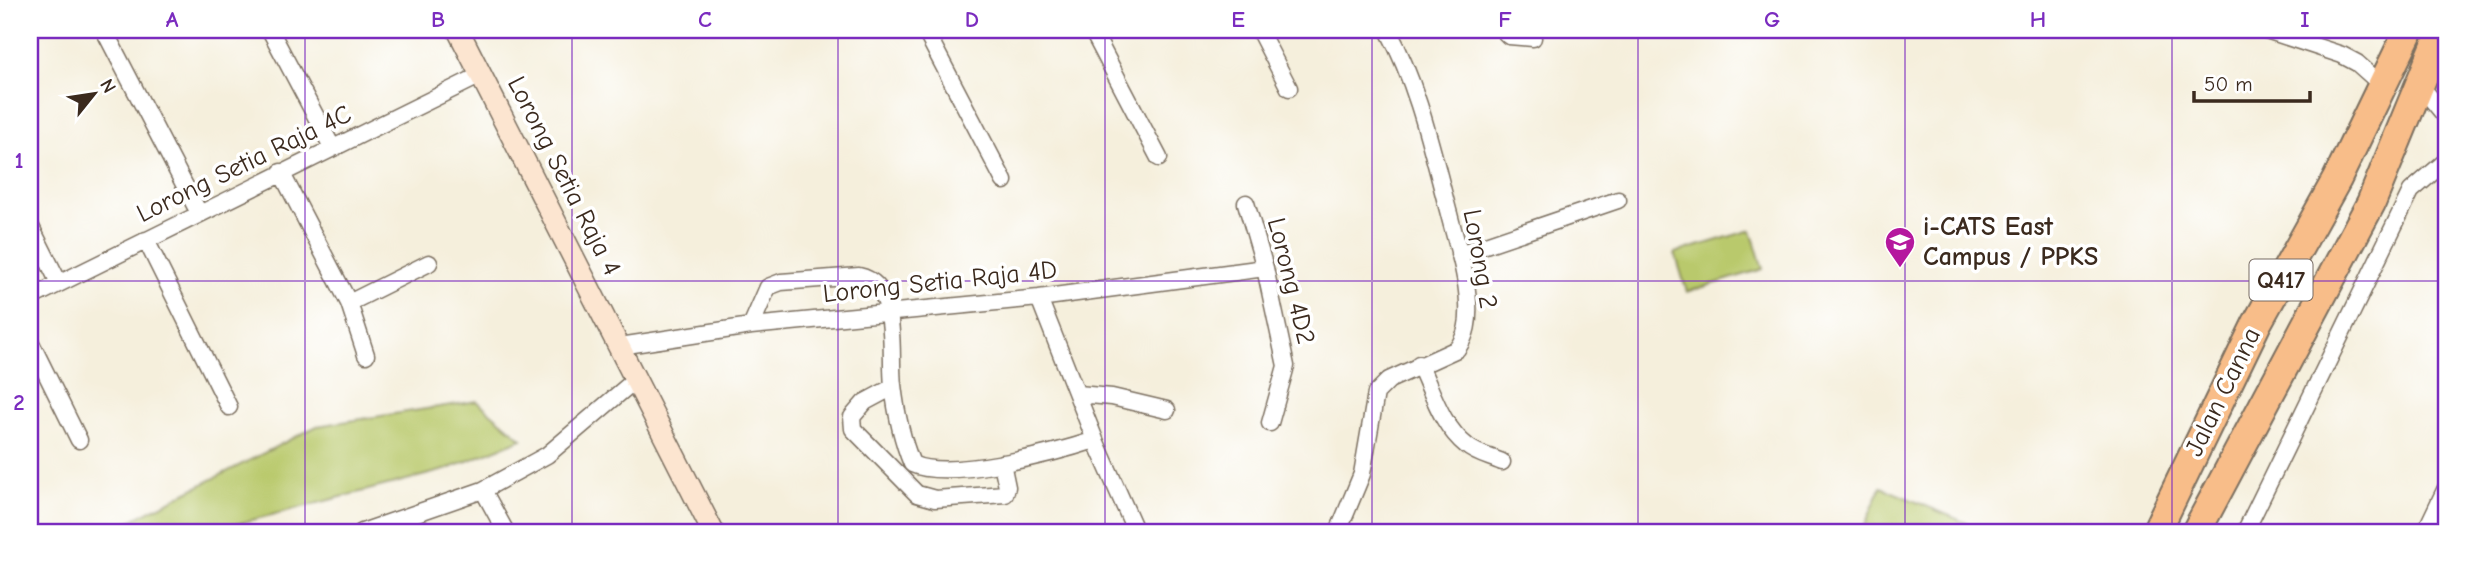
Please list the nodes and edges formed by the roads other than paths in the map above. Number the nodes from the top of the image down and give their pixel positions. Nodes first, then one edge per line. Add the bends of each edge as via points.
1 (104, 30) edge
2 (270, 30) edge
3 (458, 30) edge
4 (925, 30) edge
5 (1092, 30) edge
6 (1259, 30) edge
7 (1388, 30) edge
8 (1503, 30) edge
9 (2266, 30) edge
10 (2409, 30) edge
11 (2442, 30) edge
12 (1533, 38) dead end
13 (481, 75) junction
14 (2420, 85) junction
15 (2384, 87) junction
16 (1289, 88) dead end
17 (2447, 118) edge
18 (332, 147) junction
19 (1159, 158) dead end
20 (2447, 160) edge
21 (281, 173) junction
22 (1004, 181) dead end
23 (1618, 200) dead end
24 (1246, 203) dead end
25 (200, 213) junction
26 (30, 225) edge
27 (146, 240) junction
28 (1459, 254) junction
29 (429, 263) dead end
30 (1265, 268) junction
31 (60, 283) junction
32 (30, 298) edge
33 (1039, 298) junction
34 (349, 303) junction
35 (889, 312) junction
36 (751, 326) junction
37 (30, 341) edge
38 (620, 346) junction
39 (366, 355) dead end
40 (1419, 364) junction
41 (635, 380) junction
42 (893, 387) junction
43 (1078, 394) junction
44 (229, 407) dead end
45 (1167, 410) dead end
46 (1270, 423) dead end
47 (79, 440) dead end
48 (1095, 440) junction
49 (1502, 462) dead end
50 (1002, 463) junction
51 (2447, 486) edge
52 (483, 490) junction
53 (1129, 528) edge
54 (362, 532) edge
55 (506, 532) edge
56 (713, 532) edge
57 (1338, 532) edge
58 (2155, 532) edge
59 (2196, 532) edge
60 (2245, 532) edge
61 (2425, 532) edge

1 - 25 street
2 - 18 street
3 - 13 street, Lorong Setia Raja 4
4 - 22 street
5 - 19 street
6 - 16 street
7 - 28 street, Lorong 2 via 1419,102
8 - 12 street via 1509,36
9 - 15 street via 2342,55
10 - 15 highway, Jalan Canna / Q417
11 - 14 highway, Jalan Canna / Q417
13 - 18 street, Lorong Setia Raja 4C
13 - 38 street, Lorong Setia Raja 4
14 - 17 street
14 - 59 highway, Jalan Canna / Q417 via 2371,203
15 - 58 highway, Jalan Canna / Q417 via 2257,323
18 - 21 street, Lorong Setia Raja 4C
20 - 60 street via 2425,176 2407,199
21 - 25 street, Lorong Setia Raja 4C
21 - 34 street
23 - 28 street
24 - 30 street, Lorong 4D2
25 - 27 street, Lorong Setia Raja 4C
26 - 31 street
27 - 31 street, Lorong Setia Raja 4C
27 - 44 street
28 - 40 street, Lorong 2 via 1468,300 1464,340 1457,349
29 - 34 street
30 - 33 street, Lorong Setia Raja 4D
30 - 46 street, Lorong 4D2 via 1285,372
31 - 32 street, Lorong Setia Raja 4C
33 - 35 street, Lorong Setia Raja 4D
33 - 43 street
34 - 39 street
35 - 36 street, Lorong Setia Raja 4D
35 - 36 street via 872,279 781,282 768,287
35 - 42 street
36 - 38 street, Lorong Setia Raja 4D
37 - 47 street
38 - 41 street, Lorong Setia Raja 4
40 - 49 street via 1440,413 1453,430 1468,447
40 - 57 street, Lorong 2 via 1389,380 1376,393 1362,474
41 - 52 street via 547,455
41 - 56 street, Lorong Setia Raja 4
42 - 50 street via 912,464 935,469
42 - 50 street via 865,402 852,417 853,429 916,494 936,499 1004,494
43 - 45 street
43 - 48 street
48 - 50 street
48 - 53 street
51 - 61 street
52 - 54 street
52 - 55 street

